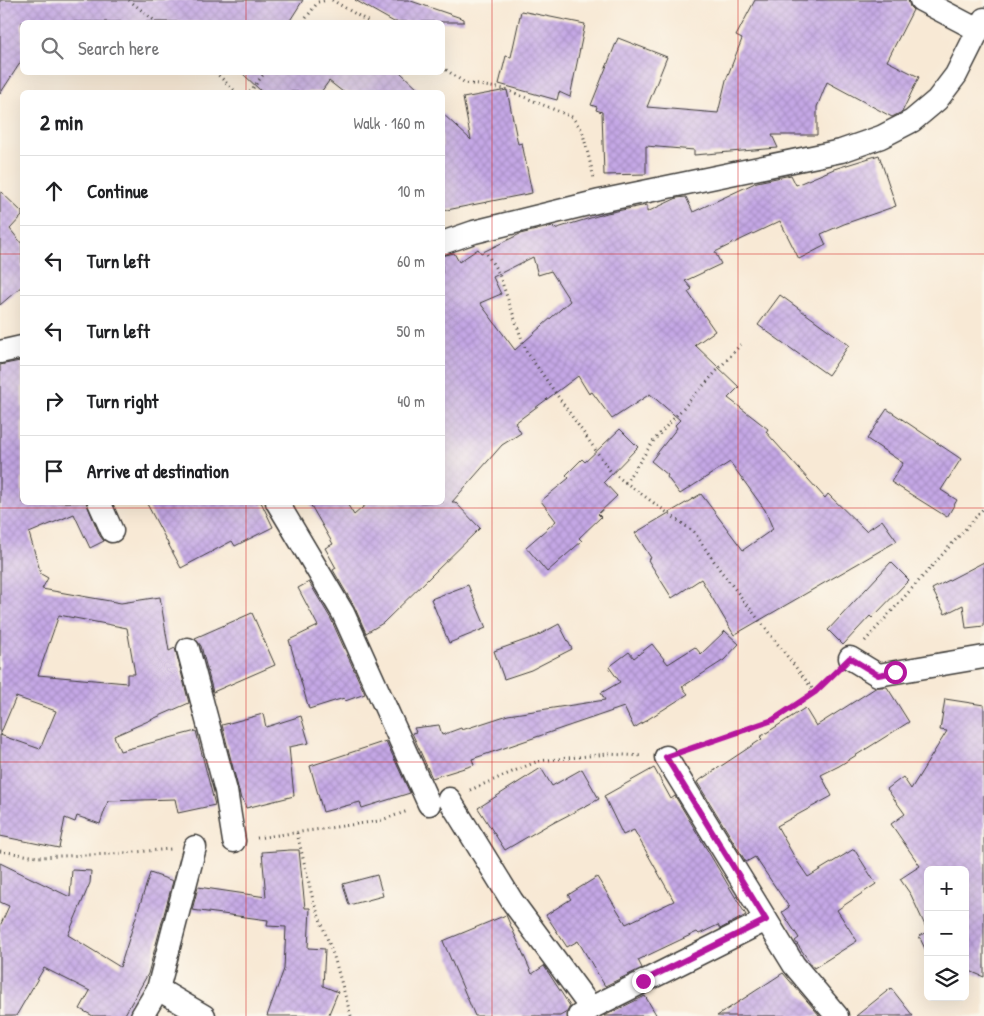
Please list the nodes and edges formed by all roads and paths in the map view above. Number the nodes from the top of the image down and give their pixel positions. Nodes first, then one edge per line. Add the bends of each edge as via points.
1 (129, 0) edge
2 (327, 0) edge
3 (332, 0) edge
4 (920, 0) edge
5 (154, 20) edge
6 (304, 20) edge
7 (366, 20) edge
8 (981, 24) edge
9 (445, 69) edge
10 (218, 75) edge
11 (263, 75) edge
12 (234, 90) edge
13 (252, 90) edge
14 (600, 201) junction
15 (474, 232) junction
16 (445, 242) edge
17 (743, 342) dead end
18 (20, 347) edge
19 (0, 352) edge
20 (625, 483) junction
21 (100, 505) edge
22 (279, 505) edge
23 (984, 508) edge
24 (112, 531) dead end
25 (188, 649) dead end
26 (984, 657) edge
27 (850, 658) junction
28 (815, 692) junction
29 (666, 757) junction
30 (439, 801) junction
31 (297, 833) junction
32 (234, 841) joint
33 (195, 847) joint
34 (0, 851) edge
35 (766, 920) junction
36 (158, 989) junction
37 (585, 1012) edge
38 (142, 1016) edge
39 (204, 1016) edge
40 (351, 1016) edge
41 (838, 1016) edge

1 - 5 path
2 - 6 path via 318,2
3 - 7 path
4 - 8 street
8 - 14 street via 956,75 937,100 912,121 881,137 841,151
9 - 14 path via 465,82 505,89 572,117 582,130
10 - 12 path
11 - 13 path
14 - 15 street
15 - 16 street
15 - 20 path via 499,274 526,351 611,472
17 - 20 path via 655,439
18 - 19 street
20 - 28 path via 694,532
21 - 24 street
22 - 30 street via 343,613
23 - 27 path
25 - 32 street via 226,791
26 - 27 street via 878,675
27 - 28 path
28 - 29 path via 773,720
29 - 30 path via 608,754 538,761
29 - 35 street
30 - 31 path via 379,821
30 - 37 street via 512,901
31 - 32 path
31 - 40 path via 313,900
33 - 34 path via 37,857
33 - 36 street
35 - 37 street
35 - 41 street via 794,965
36 - 38 street
36 - 39 street

